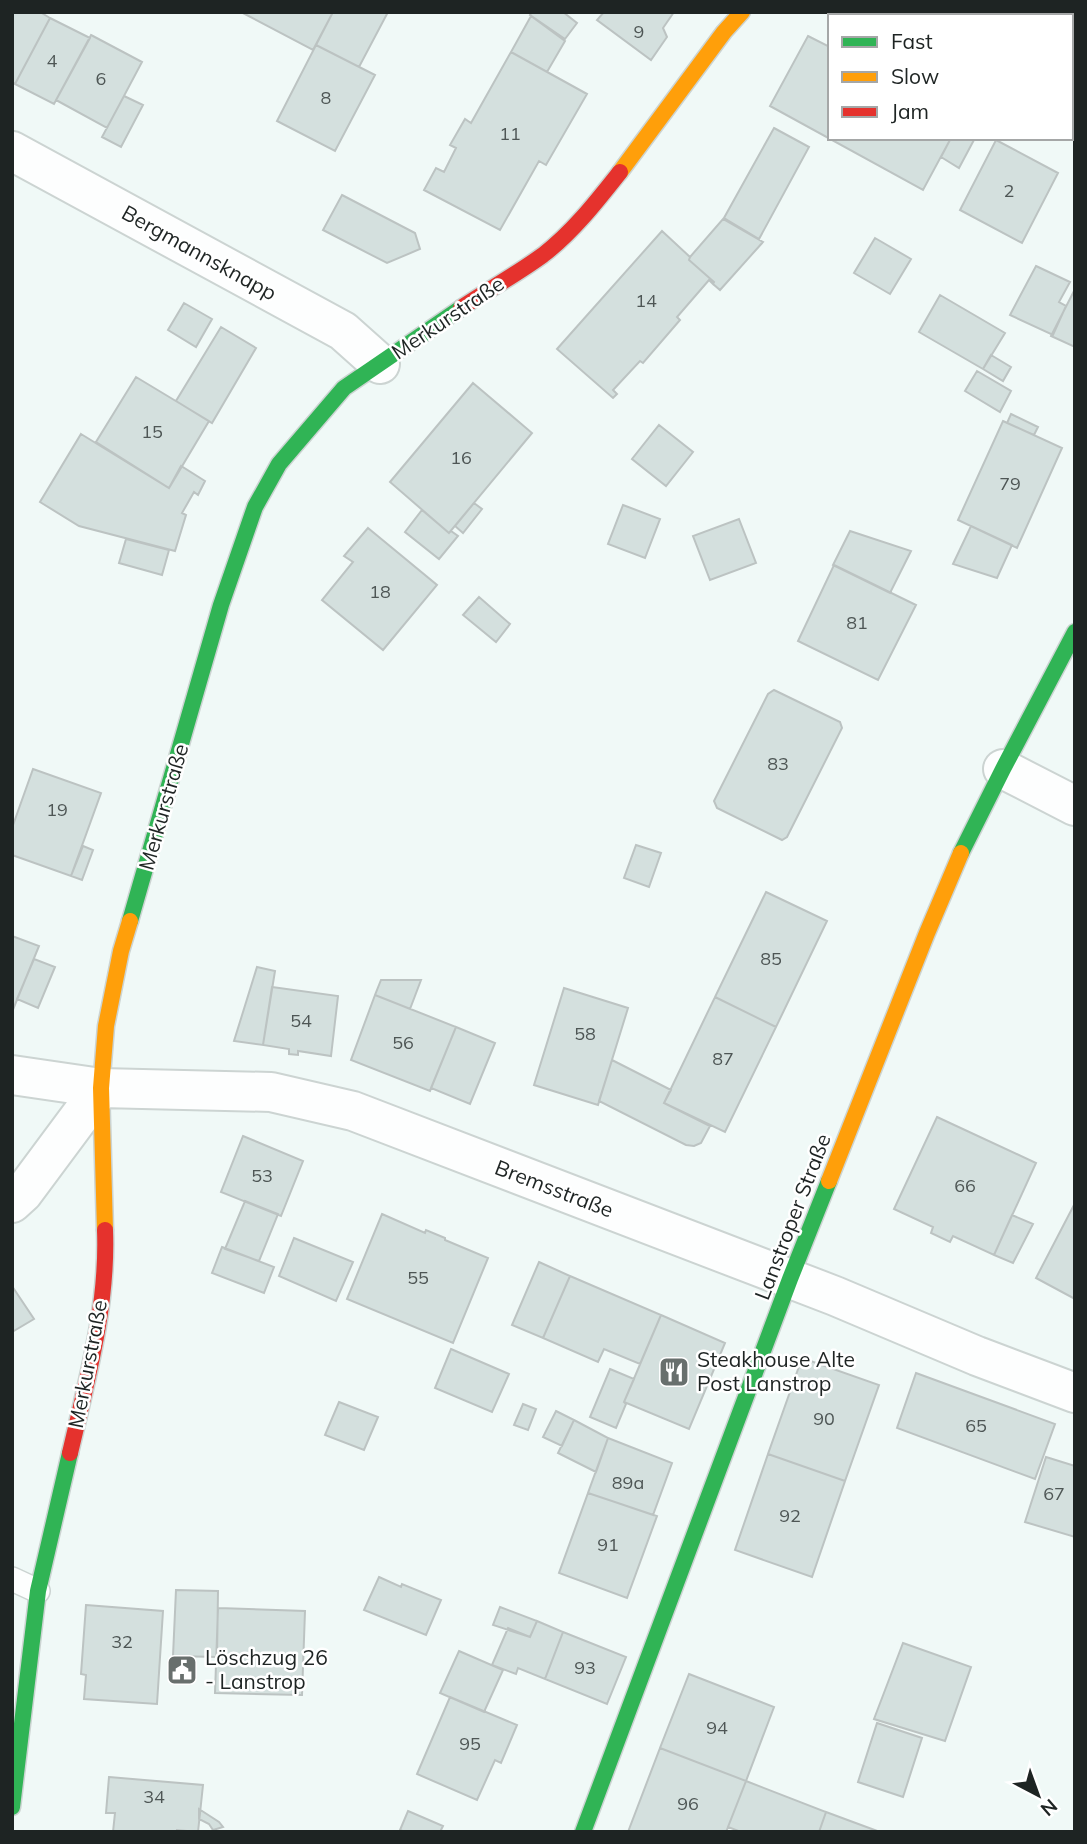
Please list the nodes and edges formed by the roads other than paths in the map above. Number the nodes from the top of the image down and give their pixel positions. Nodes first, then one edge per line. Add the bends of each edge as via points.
1 (742, 12) edge
2 (12, 151) edge
3 (380, 364) junction
4 (1075, 632) edge
5 (1003, 769) junction
6 (1075, 806) edge
7 (12, 1075) edge
8 (101, 1088) junction
9 (12, 1203) edge
10 (790, 1279) junction
11 (1075, 1393) edge
12 (12, 1579) edge
13 (38, 1591) junction
14 (12, 1807) edge
15 (583, 1832) edge

1 - 3 street, Merkurstraße via 599,199 566,234 543,255
2 - 3 street, Bergmannsknapp via 343,331
3 - 8 street, Merkurstraße via 344,388 279,464 255,507 221,605 121,951 106,1027
4 - 5 street, Lanstroper Straße
5 - 6 street
5 - 10 street, Lanstroper Straße via 928,933
7 - 8 street, Bremsstraße
8 - 9 street
8 - 10 street, Bremsstraße via 271,1092 353,1111
8 - 13 street, Merkurstraße via 106,1253 96,1341
10 - 11 street, Bremsstraße
10 - 15 street, Lanstroper Straße
12 - 13 lane
13 - 14 street, Merkurstraße

